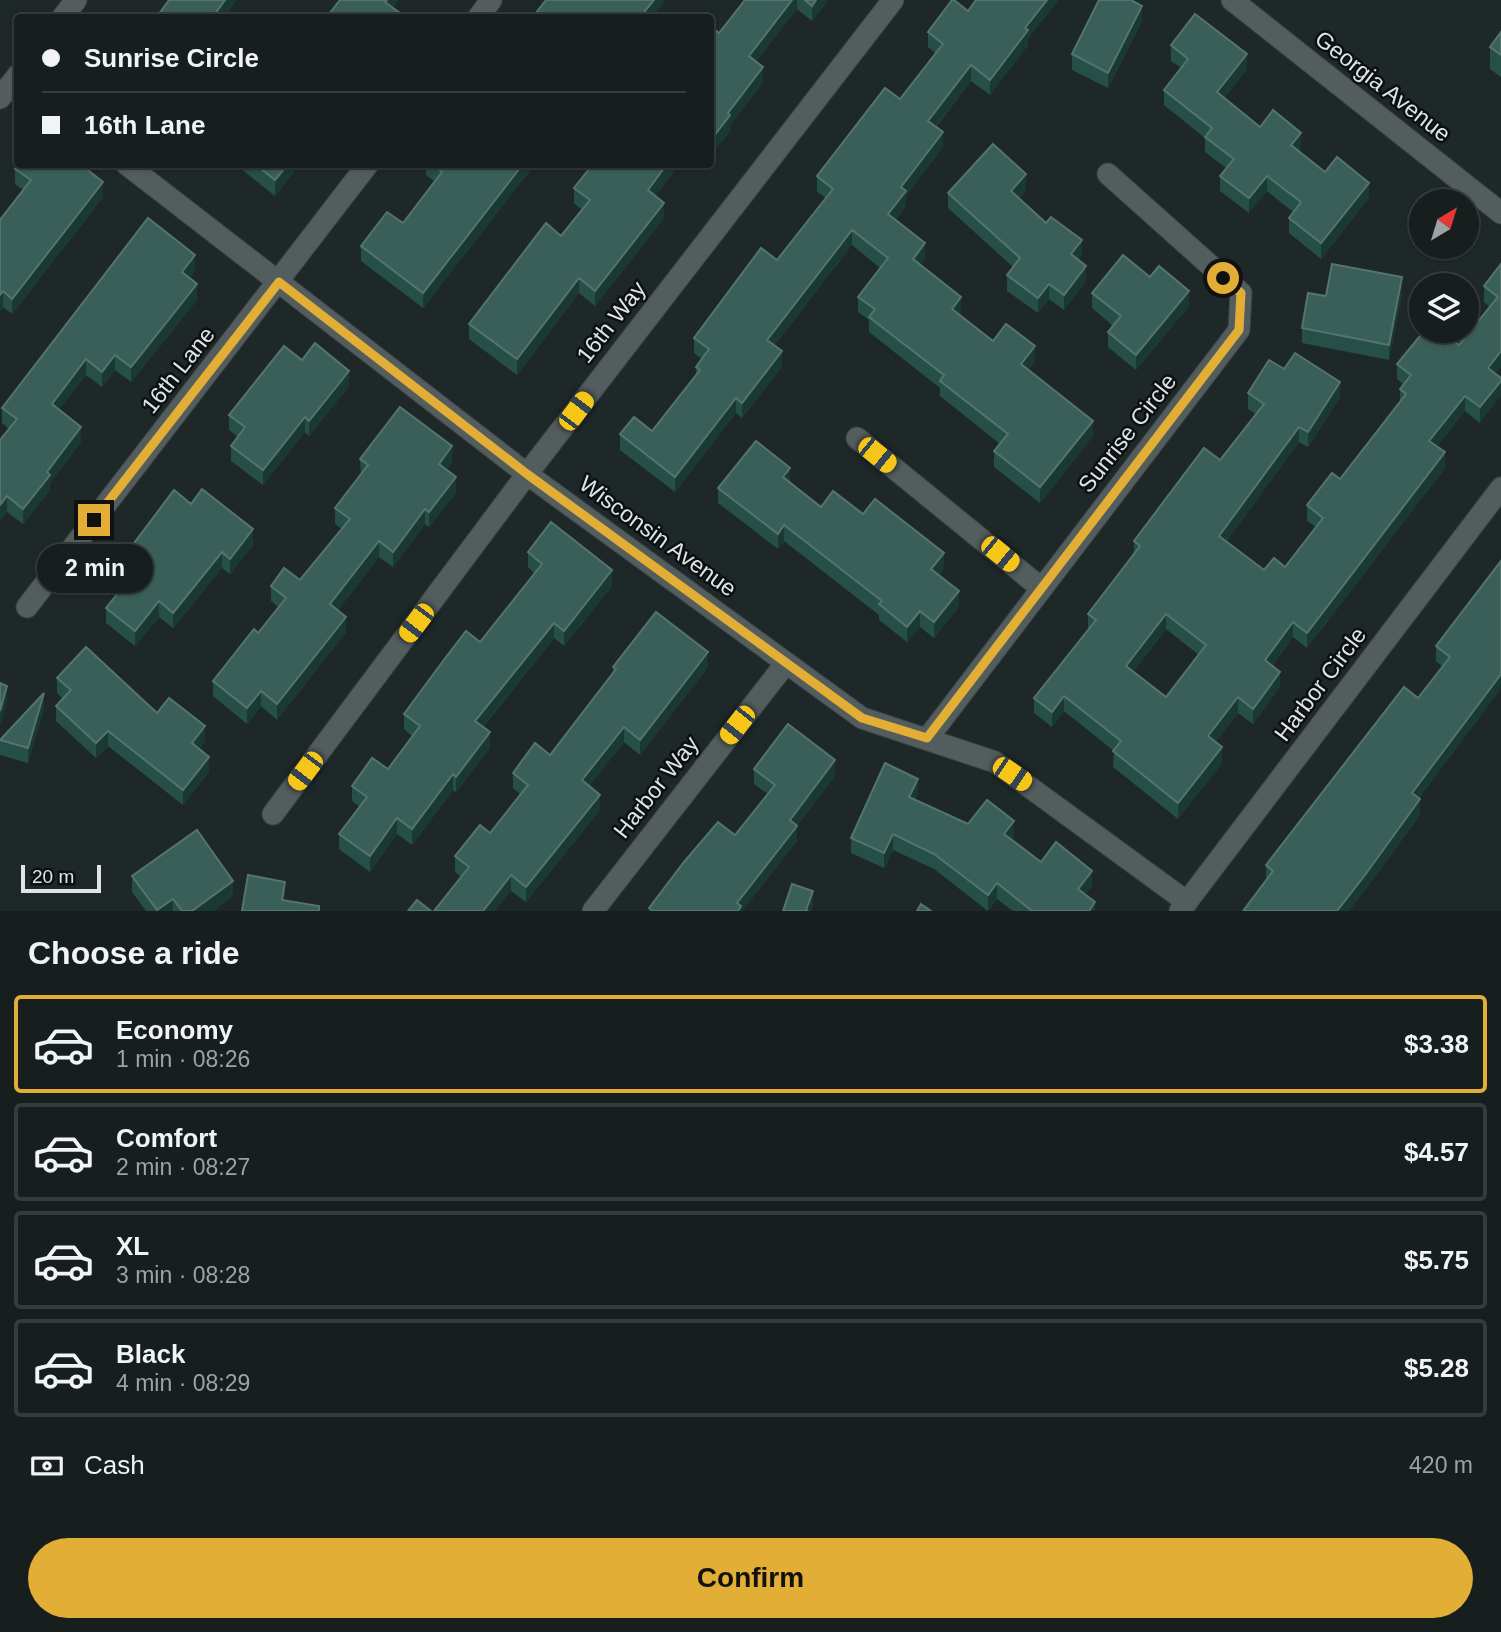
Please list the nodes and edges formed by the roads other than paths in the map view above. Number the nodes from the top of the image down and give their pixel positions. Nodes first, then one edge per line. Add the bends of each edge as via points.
1 (76, 0) edge
2 (893, 0) edge
3 (1232, 0) edge
4 (65, 14) edge
5 (12, 75) edge
6 (0, 98) edge
7 (131, 168) edge
8 (365, 168) edge
9 (1108, 174) dead end
10 (1501, 213) edge
11 (279, 282) junction
12 (857, 438) dead end
13 (527, 474) junction
14 (1501, 488) edge
15 (1041, 587) junction
16 (27, 607) dead end
17 (786, 663) junction
18 (927, 738) junction
19 (273, 814) dead end
20 (1183, 906) edge
21 (593, 911) edge

1 - 4 street
2 - 13 street, 16th Way
3 - 10 street, Georgia Avenue
5 - 6 street
7 - 11 street, Wisconsin Avenue
8 - 11 street, 16th Lane
9 - 15 street, Sunrise Circle via 1241,293 1239,330
11 - 13 street, Wisconsin Avenue
11 - 16 street, 16th Lane
12 - 15 street
13 - 17 street, Wisconsin Avenue
13 - 19 street, 16th Way
14 - 20 street, Harbor Circle
15 - 18 street, Sunrise Circle
17 - 18 street, Wisconsin Avenue via 862,718
17 - 21 street, Harbor Way
18 - 20 street, Wisconsin Avenue via 995,762

